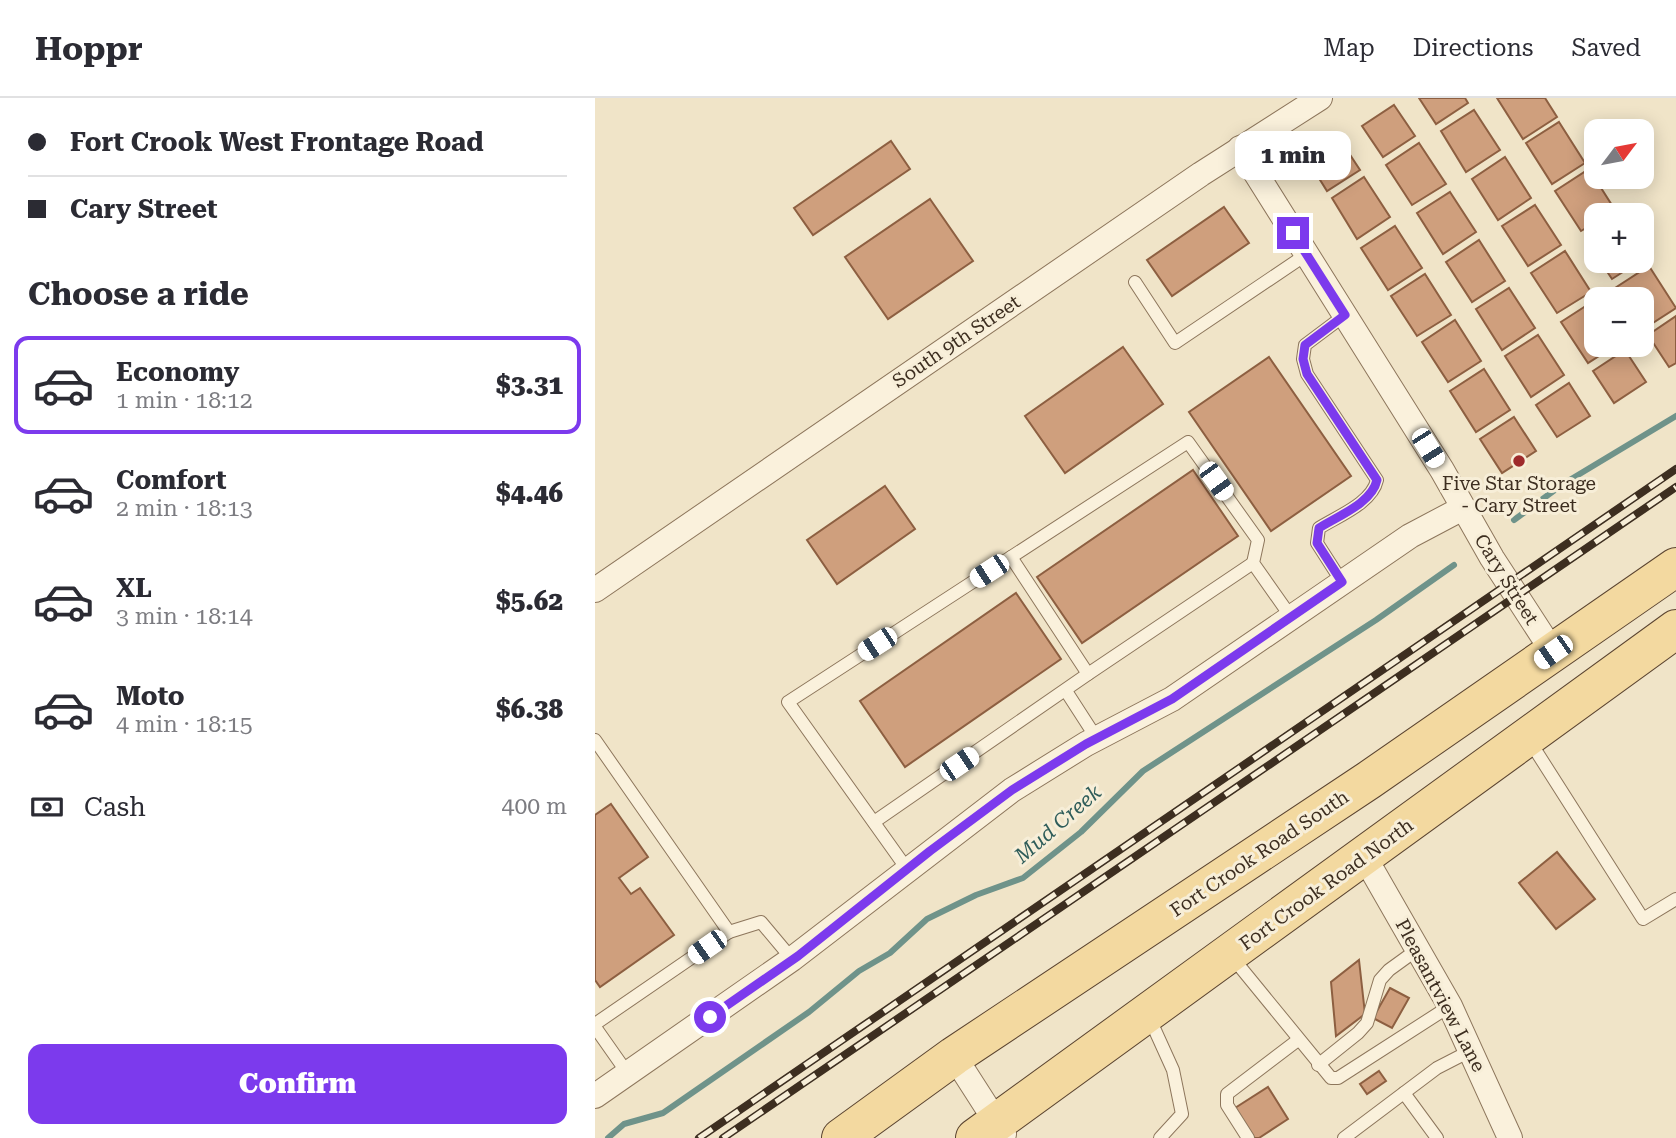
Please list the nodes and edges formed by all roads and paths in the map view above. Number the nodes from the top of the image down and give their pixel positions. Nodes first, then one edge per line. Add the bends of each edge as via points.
1 (1320, 98) edge
2 (1240, 148) junction
3 (1307, 254) junction
4 (1135, 282) dead end
5 (1345, 315) junction
6 (1463, 508) junction
7 (1011, 557) junction
8 (1253, 564) junction
9 (1676, 567) edge
10 (1342, 582) junction
11 (595, 590) edge
12 (1291, 617) junction
13 (1676, 629) edge
14 (1553, 652) junction
15 (1088, 674) junction
16 (1066, 691) junction
17 (1528, 738) junction
18 (1097, 739) junction
19 (595, 740) edge
20 (874, 822) junction
21 (1364, 856) junction
22 (908, 869) junction
23 (1676, 899) edge
24 (729, 932) junction
25 (1418, 949) junction
26 (1230, 954) junction
27 (792, 959) junction
28 (1450, 1006) junction
29 (1147, 1013) junction
30 (595, 1026) edge
31 (1299, 1040) junction
32 (1472, 1050) junction
33 (954, 1056) junction
34 (1318, 1065) junction
35 (628, 1074) junction
36 (1404, 1093) junction
37 (595, 1096) edge
38 (993, 1133) edge
39 (841, 1138) edge
40 (1160, 1138) edge
41 (1248, 1138) edge
42 (1344, 1138) edge
43 (1437, 1138) edge
44 (1510, 1138) edge

1 - 2 street, South 9th Street
2 - 3 street, Cary Street
2 - 11 street, South 9th Street
3 - 4 lane via 1175,343
3 - 5 street, Cary Street
5 - 6 street, Cary Street
5 - 10 lane via 1305,345 1303,359 1307,374 1377,480 1367,498 1319,528 1317,543
6 - 10 street via 1410,536
6 - 14 street, Cary Street
7 - 8 lane via 1188,442 1258,540
7 - 15 lane
7 - 20 lane via 788,702
8 - 12 lane
8 - 15 lane
9 - 14 main road, Fort Crook Road South
10 - 12 street
12 - 18 street via 1172,699
13 - 17 main road, Fort Crook Road North
14 - 33 main road, Fort Crook Road South
15 - 16 lane
16 - 18 lane
16 - 20 lane
17 - 21 main road, Fort Crook Road North
17 - 23 lane via 1643,919
18 - 22 street via 1012,790
19 - 24 lane
20 - 22 lane
21 - 25 street, Pleasantview Lane
21 - 26 main road, Fort Crook Road North
22 - 27 street
24 - 27 lane via 761,922
24 - 30 lane
25 - 28 street, Pleasantview Lane
25 - 34 lane via 1380,980 1367,1023
26 - 29 main road, Fort Crook Road North
26 - 31 lane
27 - 35 street
28 - 32 street, Pleasantview Lane
28 - 34 lane via 1338,1078
29 - 38 main road, Fort Crook Road North
29 - 40 lane via 1173,1070 1182,1114
30 - 35 lane
31 - 34 lane
31 - 41 lane via 1227,1094 1227,1105
32 - 36 lane
32 - 44 street, Pleasantview Lane
33 - 38 street
33 - 39 main road, Fort Crook Road South
35 - 37 street
36 - 42 lane
36 - 43 lane

